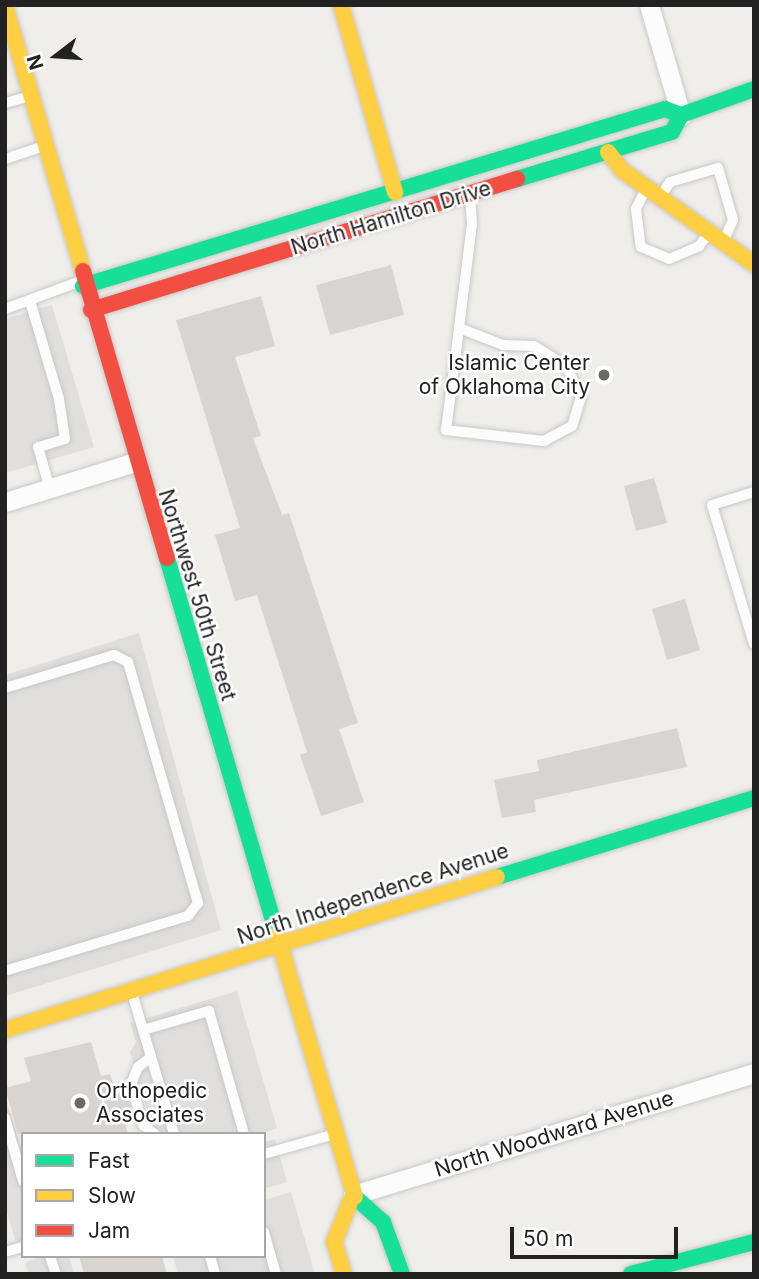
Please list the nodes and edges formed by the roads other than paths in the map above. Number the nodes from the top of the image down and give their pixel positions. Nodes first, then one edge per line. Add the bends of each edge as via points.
1 (341, 5) edge
2 (649, 5) edge
3 (5, 6) edge
4 (750, 91) edge
5 (30, 96) junction
6 (5, 103) edge
7 (754, 114) edge
8 (681, 115) junction
9 (44, 146) junction
10 (608, 152) junction
11 (5, 159) edge
12 (463, 171) junction
13 (395, 192) junction
14 (654, 192) junction
15 (470, 193) junction
16 (718, 234) junction
17 (754, 264) edge
18 (83, 284) junction
19 (30, 301) junction
20 (5, 309) edge
21 (90, 310) junction
22 (459, 328) junction
23 (135, 462) junction
24 (50, 489) junction
25 (754, 492) edge
26 (5, 502) edge
27 (754, 644) edge
28 (5, 688) edge
29 (754, 798) edge
30 (278, 946) junction
31 (5, 971) edge
32 (132, 993) junction
33 (5, 1030) edge
34 (143, 1030) junction
35 (151, 1057) junction
36 (754, 1073) edge
37 (5, 1118) edge
38 (153, 1132) edge
39 (173, 1132) edge
40 (243, 1132) edge
41 (335, 1134) junction
42 (266, 1153) edge
43 (21, 1174) edge
44 (354, 1195) junction
45 (266, 1239) edge
46 (754, 1242) edge
47 (276, 1274) edge
48 (344, 1274) edge
49 (402, 1274) edge
50 (631, 1274) edge

1 - 13 main road
2 - 8 street
3 - 5 main road, Northwest 50th Street
4 - 7 main road
4 - 8 main road, North Hamilton Drive
5 - 6 lane
5 - 9 main road, Northwest 50th Street
8 - 10 main road, North Hamilton Drive via 672,132
8 - 12 main road, North Hamilton Drive via 665,109
9 - 11 lane
9 - 18 main road, Northwest 50th Street
10 - 14 main road via 616,165
10 - 15 main road, North Hamilton Drive
12 - 13 main road, North Hamilton Drive
12 - 15 main road
13 - 18 main road, North Hamilton Drive
14 - 16 main road
14 - 16 lane via 670,182 718,168 733,220
14 - 16 lane via 636,209 640,247 669,259
15 - 21 main road, North Hamilton Drive
15 - 22 lane via 472,224
16 - 17 main road
18 - 19 lane
18 - 21 main road, Northwest 50th Street
19 - 20 lane
19 - 24 lane via 60,399 65,439 38,447
21 - 23 main road, Northwest 50th Street
22 - 22 lane via 446,430 544,441 572,426 581,397 566,367 534,346 503,345
23 - 24 street
23 - 30 main road, Northwest 50th Street
24 - 26 street
25 - 27 lane via 712,505
28 - 31 lane via 114,655 128,662 198,904 188,916
29 - 30 main road, North Independence Avenue
30 - 32 main road, North Independence Avenue
30 - 41 main road, Northwest 50th Street
32 - 33 main road, North Independence Avenue
32 - 34 lane
34 - 35 lane
34 - 40 lane via 209,1011
35 - 38 lane via 138,1067 131,1084 144,1125
35 - 39 lane
36 - 44 street, North Woodward Avenue
37 - 43 lane
41 - 42 lane
41 - 44 main road, Northwest 50th Street
44 - 48 main road via 334,1242
44 - 49 main road, Northwest 50th Street via 383,1222
45 - 47 lane
46 - 50 main road

